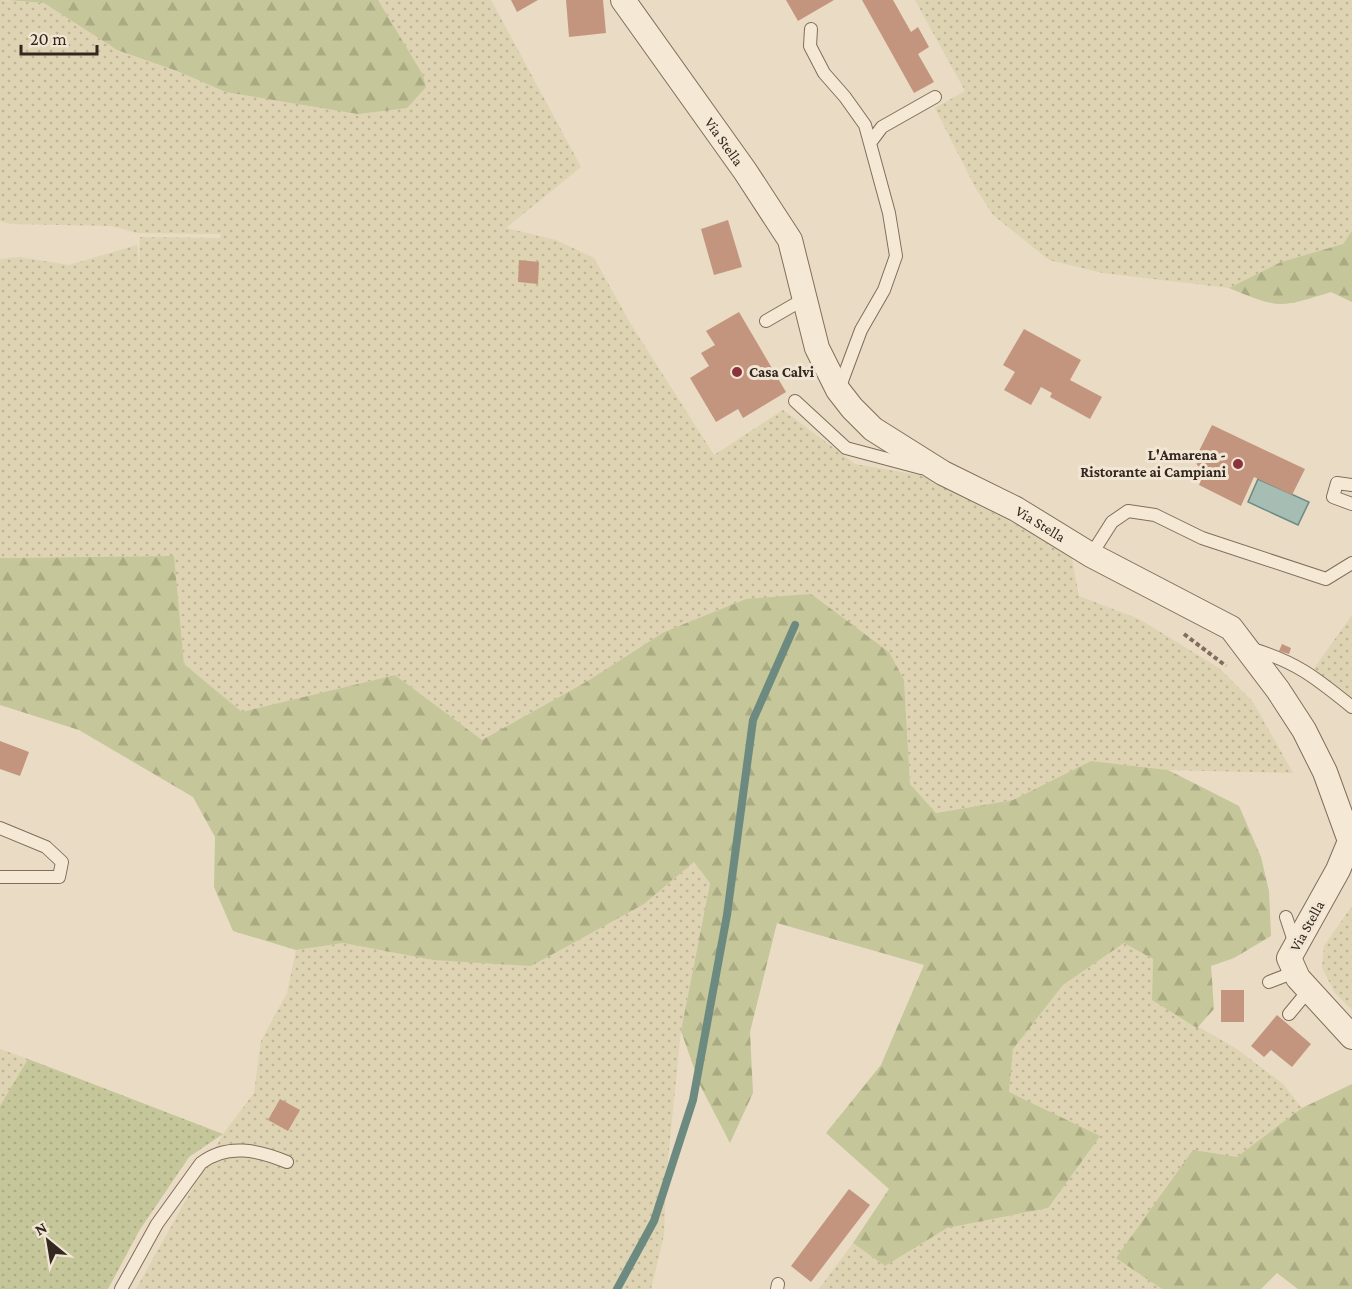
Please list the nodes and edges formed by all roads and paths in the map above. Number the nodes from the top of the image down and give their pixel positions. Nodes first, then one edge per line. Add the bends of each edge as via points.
1 (623, 0) edge
2 (811, 29) dead end
3 (935, 97) dead end
4 (870, 143) junction
5 (804, 299) junction
6 (766, 321) dead end
7 (838, 390) junction
8 (795, 401) dead end
9 (943, 473) junction
10 (1352, 485) edge
11 (1352, 504) edge
12 (1090, 555) junction
13 (1352, 563) edge
14 (1177, 630) dead end
15 (1245, 646) junction
16 (1232, 672) dead end
17 (1352, 707) edge
18 (0, 828) edge
19 (1351, 840) edge
20 (0, 877) edge
21 (1286, 916) dead end
22 (1296, 946) junction
23 (1302, 981) junction
24 (1269, 982) dead end
25 (1289, 1014) dead end
26 (1352, 1037) edge
27 (287, 1162) dead end
28 (122, 1289) edge

1 - 5 street, Via Stella via 790,240
2 - 4 lane via 810,46 824,73 865,125
3 - 4 lane via 882,127
4 - 7 lane via 896,256
5 - 6 lane
5 - 7 street, Via Stella via 817,348
7 - 9 street, Via Stella via 873,429
8 - 9 lane via 846,448
9 - 12 street, Via Stella via 1016,509
10 - 11 lane via 1337,483 1334,497
12 - 13 lane via 1112,522 1128,511 1155,515 1202,538 1326,579
12 - 15 street, Via Stella via 1231,628
14 - 16 path
15 - 17 lane via 1298,666
15 - 19 street, Via Stella via 1304,730
18 - 20 lane via 46,847 63,862 63,870 60,877
19 - 22 street, Via Stella
21 - 22 lane
22 - 23 street, Via Stella via 1289,958
23 - 24 lane
23 - 25 lane
23 - 26 street
27 - 28 lane via 262,1152 234,1150 201,1163 158,1224

